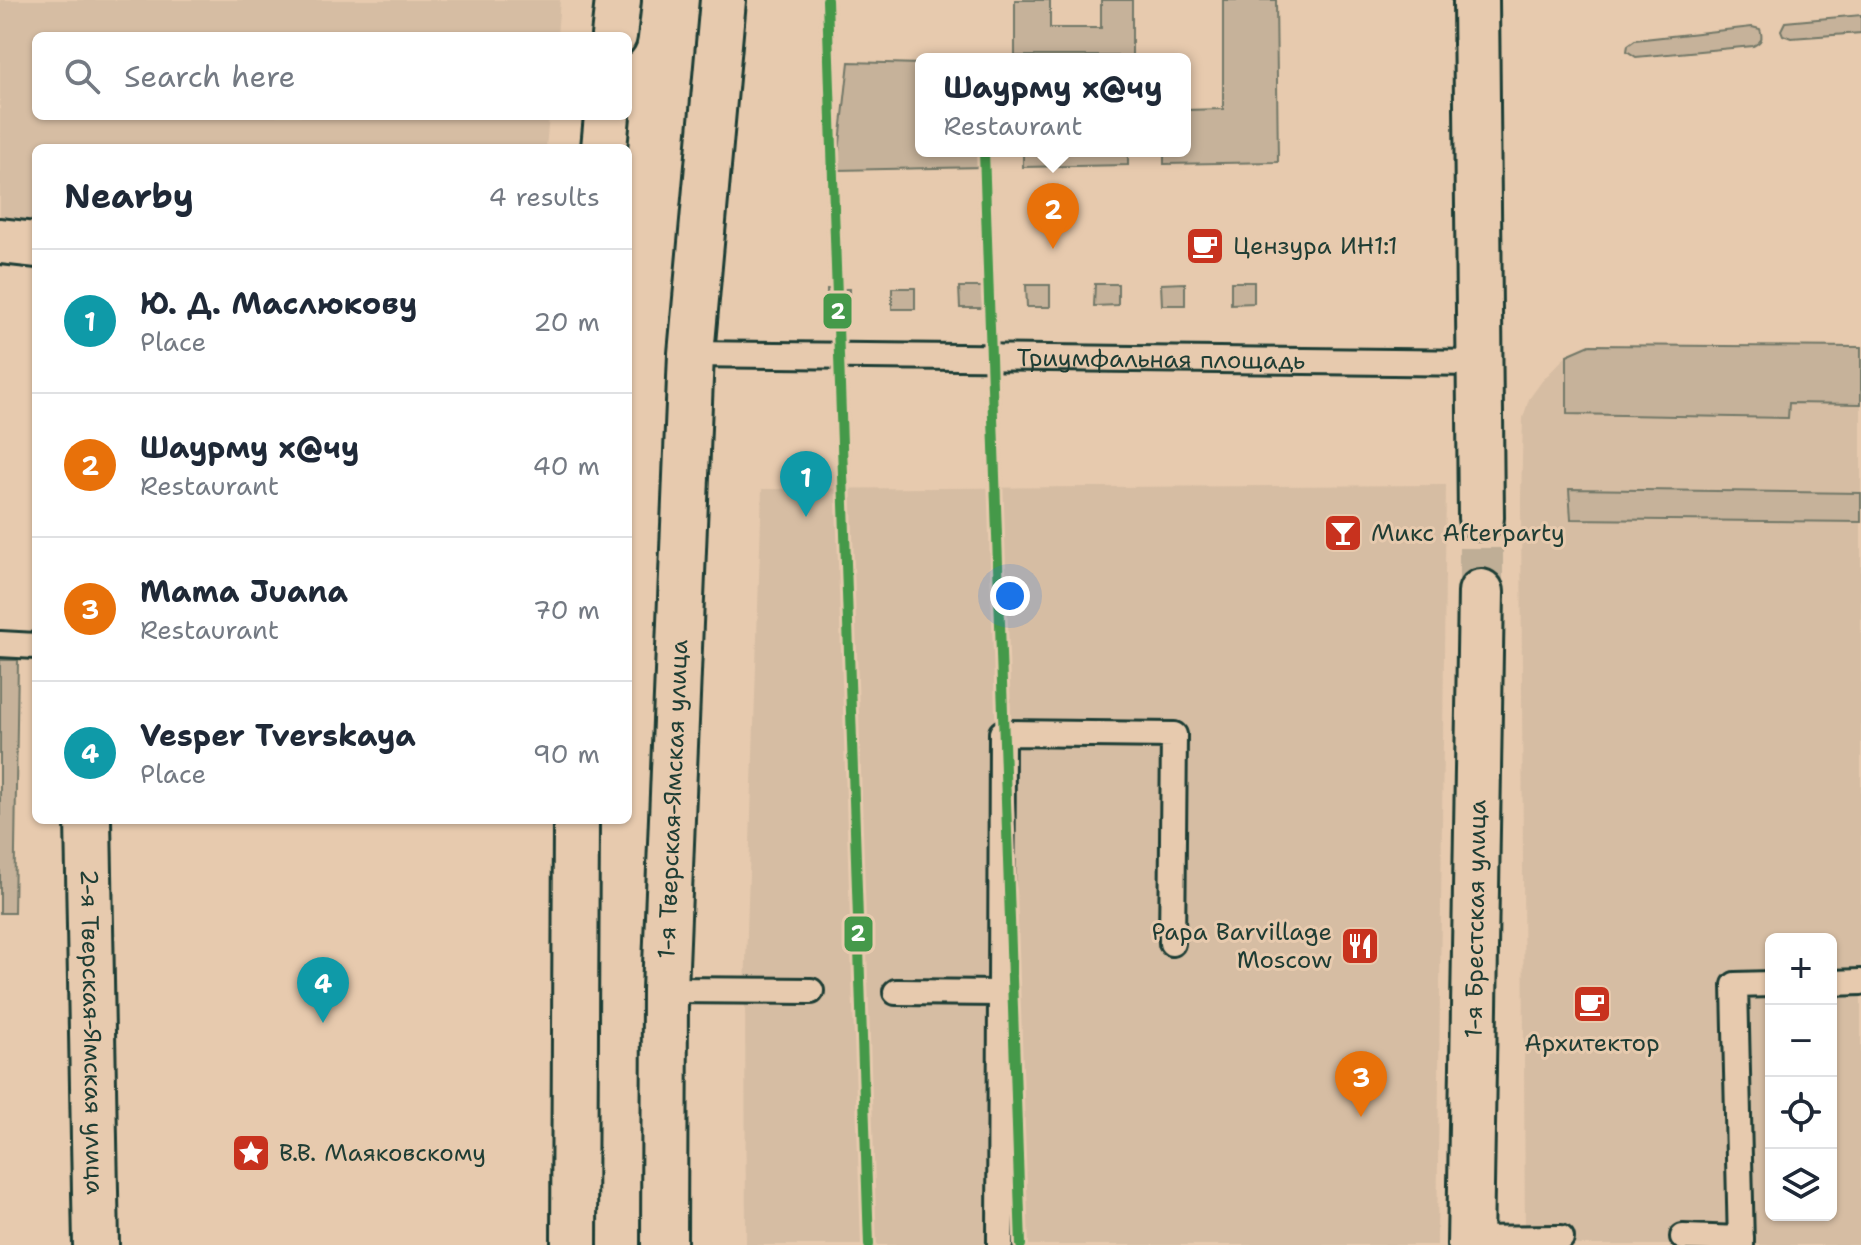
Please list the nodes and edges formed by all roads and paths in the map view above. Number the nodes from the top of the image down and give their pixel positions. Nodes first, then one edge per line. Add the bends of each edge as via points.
1 (618, 0) edge
2 (723, 0) edge
3 (1476, 0) edge
4 (614, 32) edge
5 (607, 120) edge
6 (604, 144) edge
7 (0, 241) edge
8 (32, 245) edge
9 (691, 354) junction
10 (1480, 363) junction
11 (1481, 518) tunnel mouth
12 (1481, 592) tunnel mouth
13 (0, 644) edge
14 (32, 646) edge
15 (88, 824) edge
16 (576, 824) edge
17 (1172, 943) dead end
18 (1861, 982) edge
19 (1837, 983) edge
20 (1765, 984) edge
21 (665, 990) junction
22 (811, 991) dead end
23 (896, 992) dead end
24 (1001, 993) junction
25 (1683, 1237) dead end
26 (1561, 1238) dead end
27 (1470, 1242) edge
28 (1741, 1242) edge
29 (96, 1245) edge
30 (574, 1245) edge
31 (664, 1245) edge
32 (1000, 1245) edge

1 - 4 main road
2 - 9 main road
3 - 10 main road
5 - 6 main road
7 - 8 main road
9 - 10 lane, Триумфальная площадь
9 - 21 main road, 1-я Тверская-Ямская улица
10 - 11 main road
12 - 27 main road, 1-я Брестская улица
13 - 14 lane
15 - 29 main road, 2-я Тверская-Ямская улица
16 - 30 main road
17 - 24 lane via 1174,735 1002,733
18 - 19 lane
20 - 28 lane via 1735,985
21 - 22 lane
21 - 31 main road, 1-я Тверская-Ямская улица
23 - 24 lane
24 - 32 lane
25 - 28 lane
26 - 27 lane

